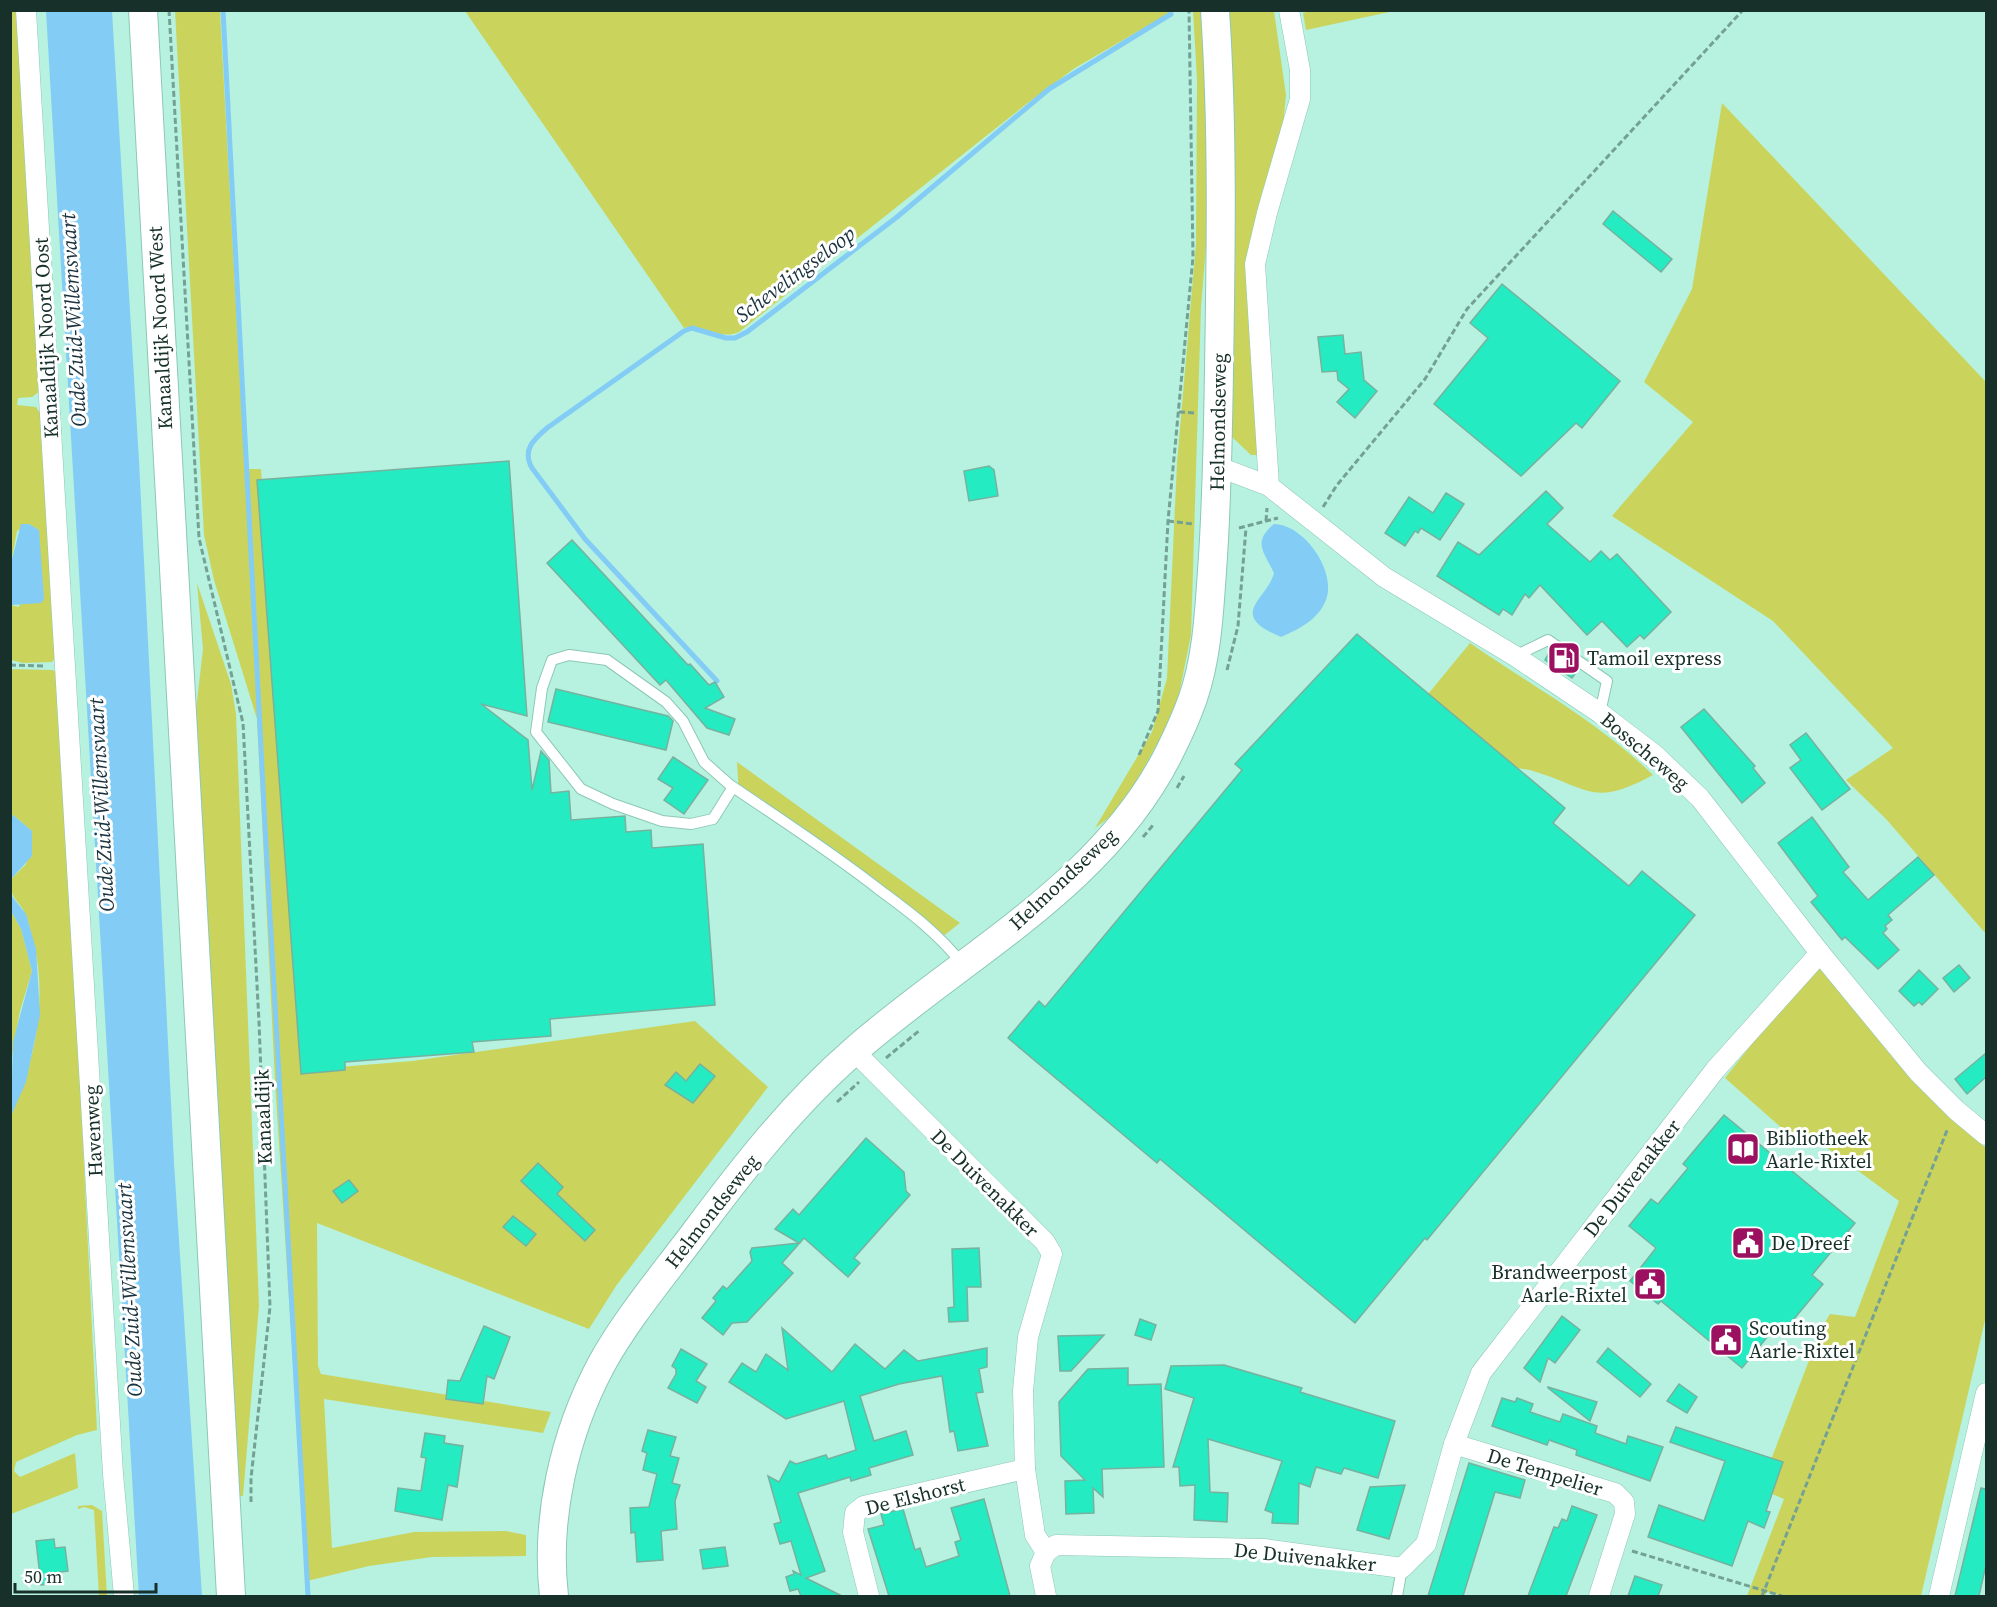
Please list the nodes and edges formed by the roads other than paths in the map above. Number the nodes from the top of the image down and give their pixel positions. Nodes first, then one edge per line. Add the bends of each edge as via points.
1 (26, 10) edge
2 (143, 10) edge
3 (1215, 10) edge
4 (1289, 10) edge
5 (1219, 467) junction
6 (1269, 486) junction
7 (1515, 656) junction
8 (58, 665) joint
9 (1600, 713) junction
10 (733, 787) junction
11 (1820, 953) junction
12 (963, 965) junction
13 (863, 1061) junction
14 (1986, 1135) edge
15 (1986, 1393) edge
16 (1454, 1444) junction
17 (1026, 1469) junction
18 (1046, 1552) junction
19 (1402, 1568) junction
20 (124, 1596) edge
21 (231, 1596) edge
22 (554, 1596) edge
23 (869, 1596) edge
24 (1046, 1596) edge
25 (1396, 1596) edge
26 (1599, 1596) edge
27 (1940, 1596) edge

1 - 8 street, Kanaaldijk Noord Oost
2 - 21 street, Kanaaldijk Noord West
3 - 5 street, Helmondseweg via 1222,182
4 - 6 street via 1300,70 1300,99 1255,264
5 - 6 street, Bosscheweg
5 - 12 street, Helmondseweg via 1207,637 1193,698 1169,754 1125,820 1088,861
6 - 7 street, Bosscheweg via 1384,577
7 - 9 street, Bosscheweg
7 - 9 lane via 1548,640 1569,653 1607,681
8 - 20 street, Havenweg
9 - 11 street, Bosscheweg via 1655,755 1700,798
10 - 10 lane via 704,762 683,722 666,702 607,660 569,655 552,660 542,688 536,732 581,789 662,821 691,824 713,819
10 - 12 lane via 927,925
11 - 14 street, Bosscheweg via 1918,1072
11 - 16 street, De Duivenakker via 1715,1070 1481,1373
12 - 13 street, Helmondseweg
13 - 17 street, De Duivenakker via 1045,1242 1052,1254 1028,1337 1023,1391
13 - 22 street, Helmondseweg via 794,1110 735,1178 601,1365 567,1447 556,1498
15 - 27 street
16 - 19 street, De Duivenakker via 1426,1544
16 - 26 street, De Tempelier via 1615,1493 1624,1502 1625,1514
17 - 18 street, De Duivenakker via 1035,1534
17 - 23 street, De Elshorst via 864,1506 855,1513 853,1532
18 - 19 street, De Duivenakker via 1056,1545 1264,1549
18 - 24 street via 1040,1566
19 - 25 lane

